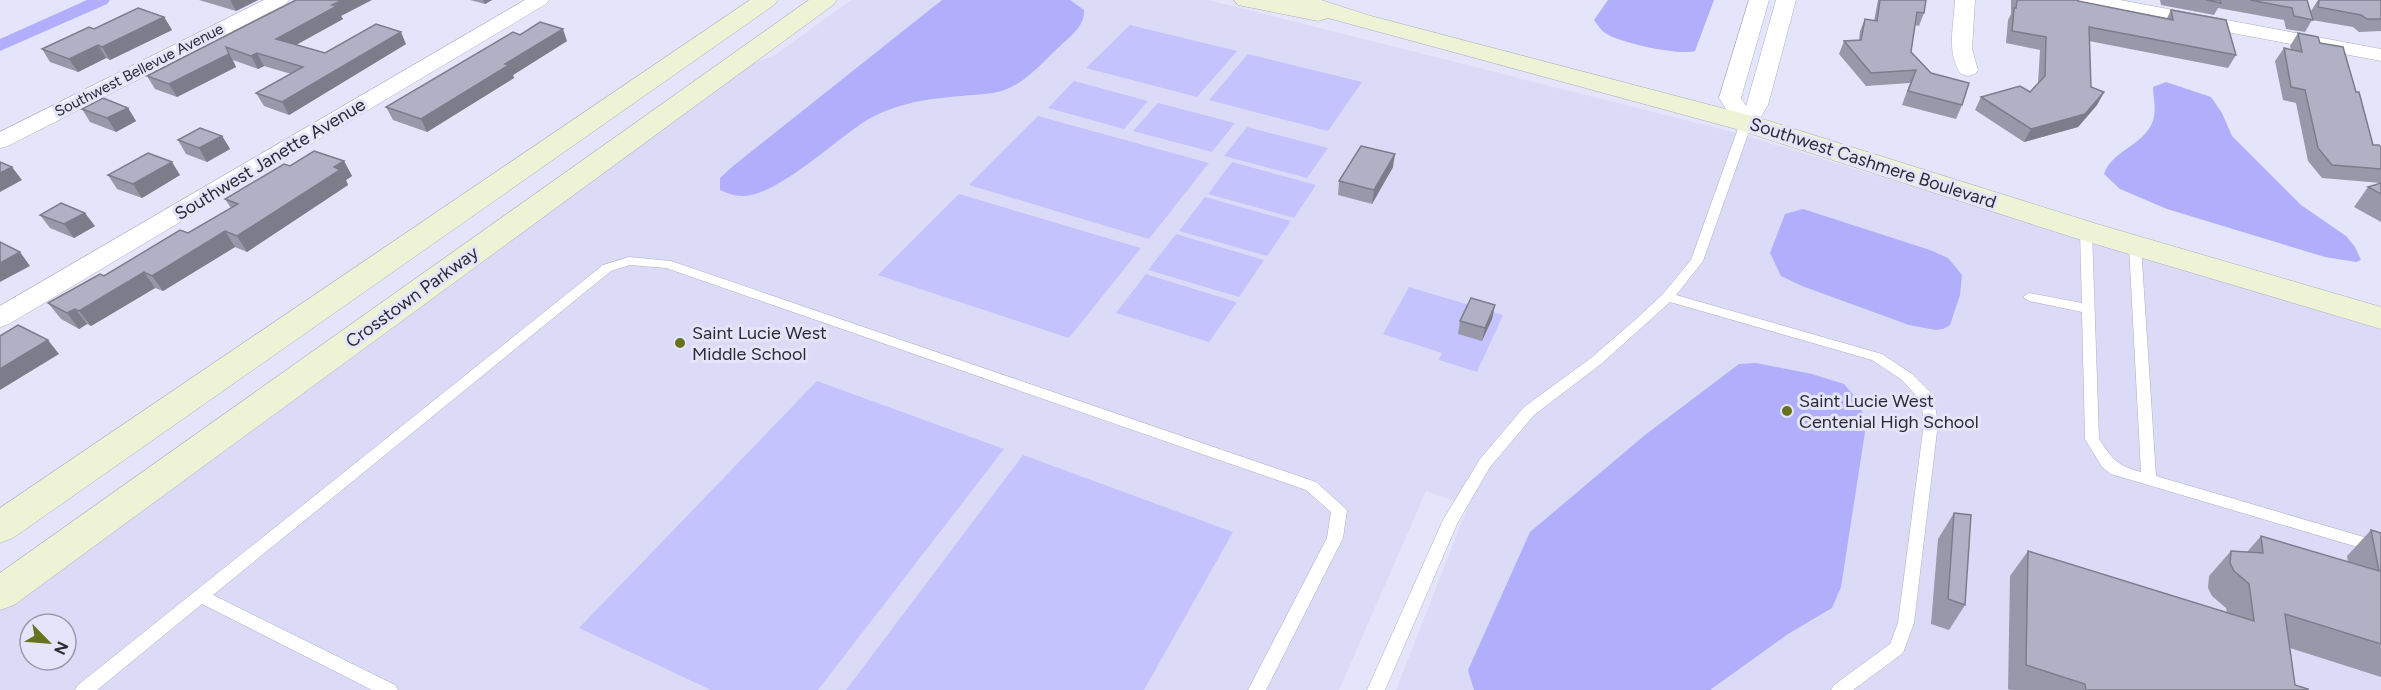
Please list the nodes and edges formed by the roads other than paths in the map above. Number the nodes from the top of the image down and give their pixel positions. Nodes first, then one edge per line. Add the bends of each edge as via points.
1 (279, 0) edge
2 (539, 0) edge
3 (766, 0) edge
4 (825, 0) edge
5 (1246, 0) edge
6 (1297, 0) edge
7 (1760, 0) edge
8 (1786, 0) edge
9 (1965, 0) edge
10 (2089, 0) edge
11 (1362, 21) junction
12 (2380, 58) edge
13 (1968, 70) dead end
14 (1746, 123) junction
15 (0, 141) edge
16 (2086, 231) junction
17 (2135, 246) junction
18 (1668, 297) junction
19 (2029, 297) dead end
20 (2088, 309) junction
21 (0, 318) edge
22 (2381, 318) edge
23 (2149, 480) junction
24 (0, 528) edge
25 (2381, 548) edge
26 (0, 594) edge
27 (200, 596) junction
28 (84, 690) edge
29 (389, 690) edge
30 (1257, 690) edge
31 (1376, 690) edge
32 (1840, 690) edge

1 - 15 street, Southwest Bellevue Avenue
2 - 21 street, Southwest Janette Avenue
3 - 24 main road
4 - 26 main road, Crosstown Parkway
5 - 11 main road, Southwest Cashmere Boulevard
6 - 11 main road, Southwest Cashmere Boulevard
7 - 14 street via 1730,98
8 - 14 street via 1757,105
9 - 13 street via 1962,49
10 - 12 street
11 - 14 main road, Southwest Cashmere Boulevard
14 - 16 main road, Southwest Cashmere Boulevard
14 - 18 lane via 1697,261
16 - 17 main road, Southwest Cashmere Boulevard
16 - 20 lane
17 - 22 main road, Southwest Cashmere Boulevard
17 - 23 lane
18 - 31 lane via 1596,361 1529,411 1485,463 1451,520
18 - 32 lane via 1877,357 1908,376 1928,399 1930,423 1906,623 1897,648
19 - 20 lane
20 - 23 lane via 2092,439 2106,463
23 - 25 lane
27 - 28 lane
27 - 29 lane
27 - 30 lane via 607,268 629,261 648,262 667,264 1311,486 1339,510 1335,538

